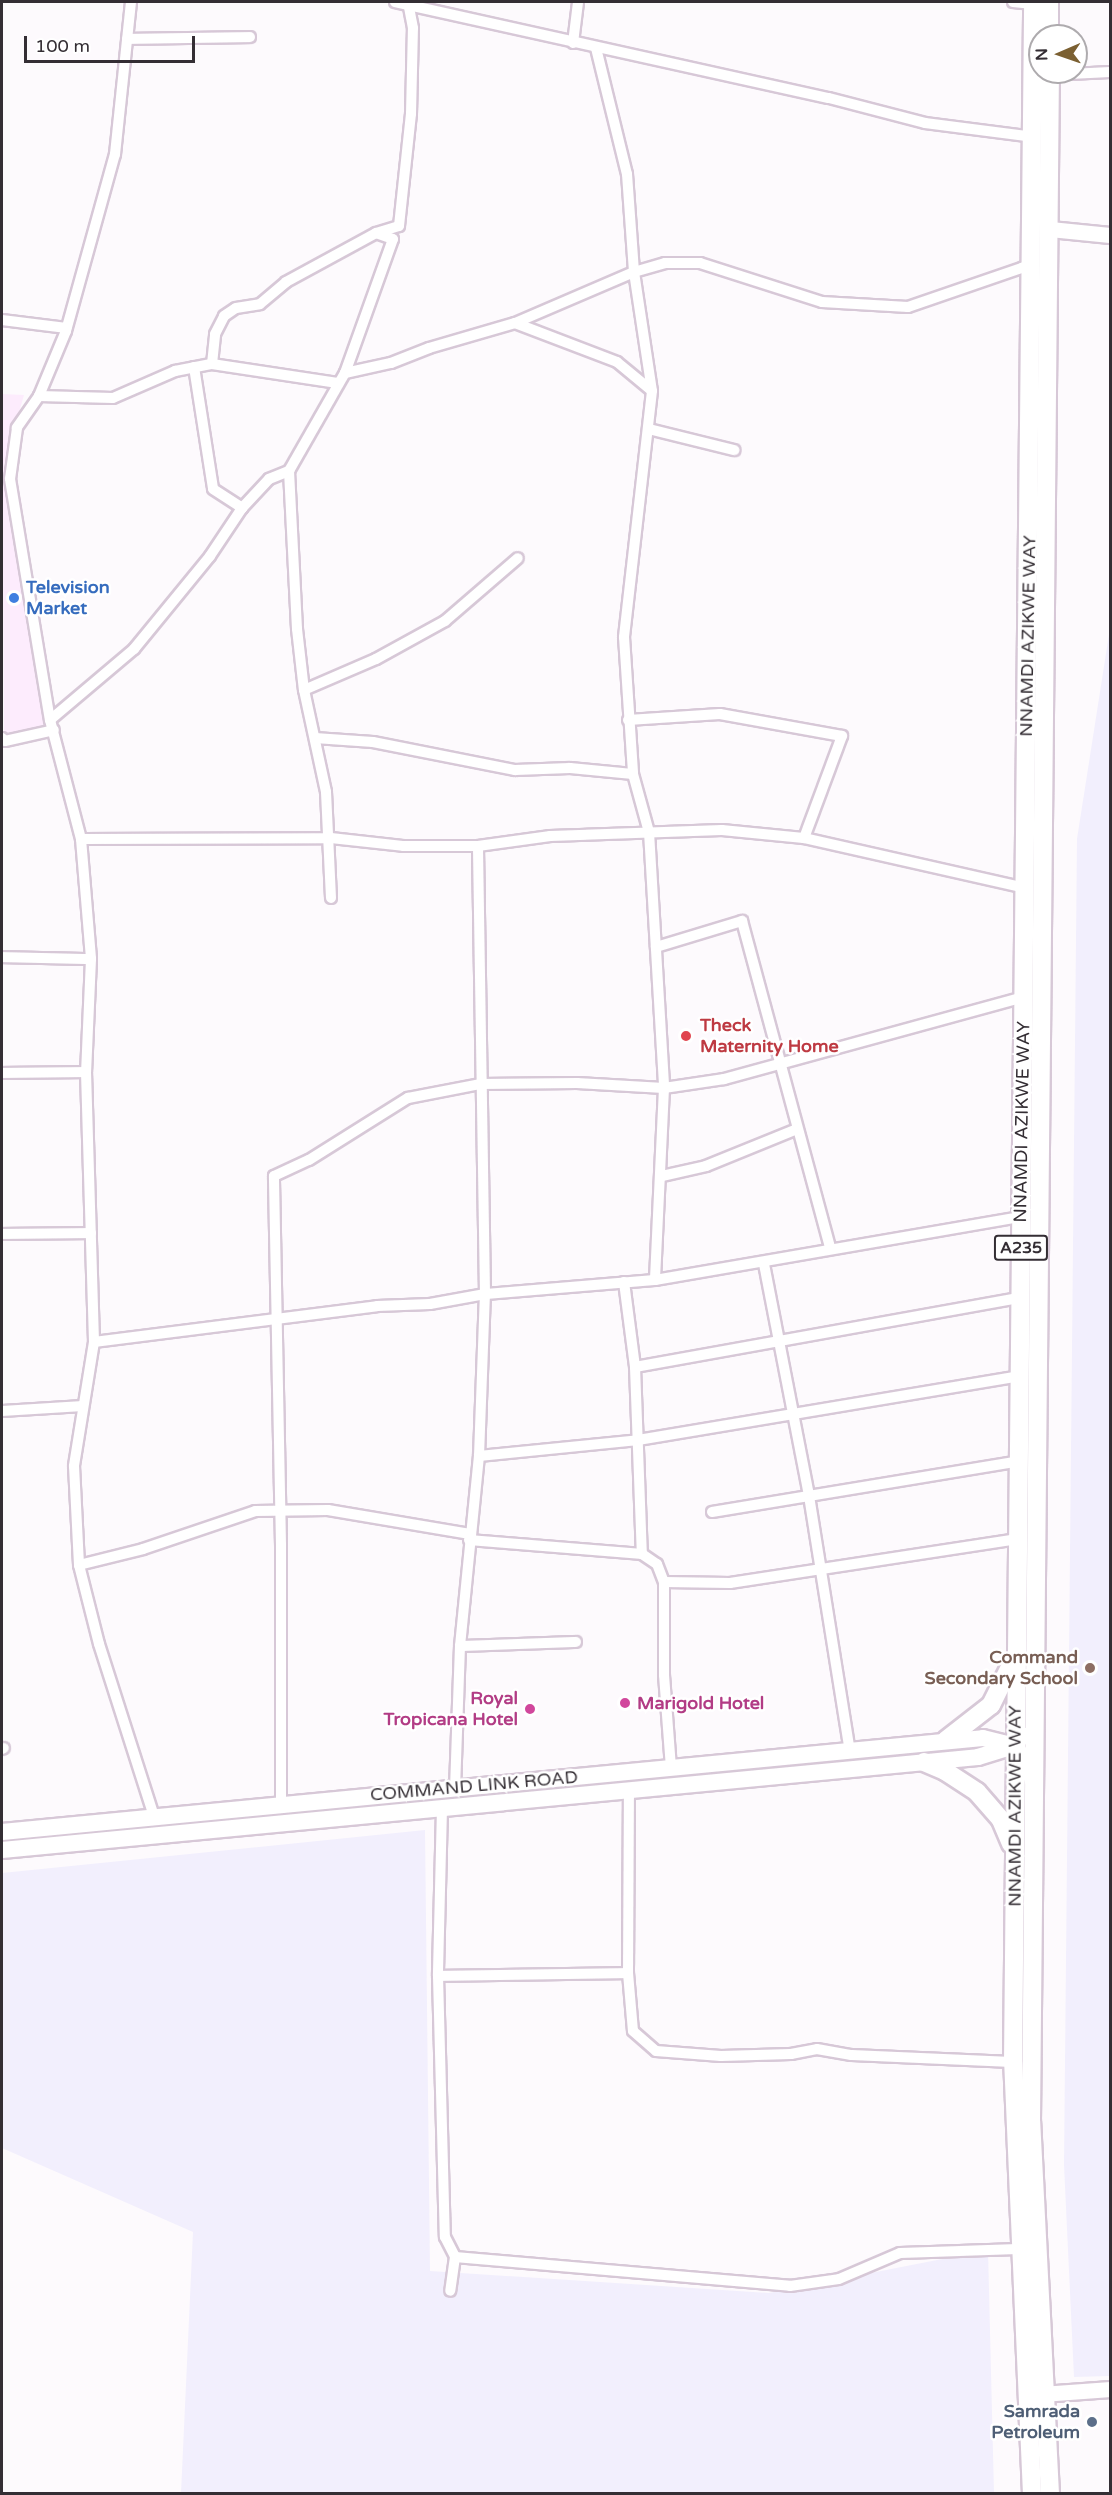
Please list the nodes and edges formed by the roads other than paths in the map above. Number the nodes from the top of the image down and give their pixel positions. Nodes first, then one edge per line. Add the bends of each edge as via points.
1 (131, 2) edge
2 (395, 2) edge
3 (578, 2) edge
4 (1013, 2) edge
5 (1038, 2) edge
6 (409, 6) junction
7 (1045, 24) edge
8 (250, 37) dead end
9 (127, 39) junction
10 (573, 43) junction
11 (596, 48) junction
12 (1110, 72) edge
13 (1088, 73) edge
14 (1050, 84) edge
15 (1034, 137) junction
16 (1050, 229) junction
17 (376, 232) junction
18 (1110, 235) edge
19 (1033, 264) junction
20 (634, 272) junction
21 (2, 320) edge
22 (515, 323) junction
23 (67, 328) junction
24 (212, 364) junction
25 (194, 367) junction
26 (345, 373) junction
27 (338, 383) junction
28 (652, 392) junction
29 (39, 396) junction
30 (649, 429) junction
31 (734, 450) dead end
32 (289, 471) junction
33 (242, 508) junction
34 (518, 558) dead end
35 (304, 690) junction
36 (628, 720) junction
37 (52, 725) junction
38 (2, 738) edge
39 (315, 738) junction
40 (633, 774) junction
41 (648, 832) junction
42 (330, 838) junction
43 (804, 838) junction
44 (81, 839) junction
45 (478, 846) junction
46 (1025, 888) junction
47 (331, 898) dead end
48 (656, 947) junction
49 (2, 957) edge
50 (90, 959) junction
51 (1024, 997) junction
52 (779, 1062) junction
53 (86, 1072) junction
54 (2, 1073) edge
55 (480, 1084) junction
56 (664, 1088) junction
57 (797, 1129) junction
58 (662, 1176) junction
59 (1021, 1217) junction
60 (91, 1233) junction
61 (2, 1234) edge
62 (830, 1248) junction
63 (764, 1264) junction
64 (655, 1280) junction
65 (624, 1282) junction
66 (485, 1294) junction
67 (1020, 1298) junction
68 (274, 1320) junction
69 (94, 1342) junction
70 (778, 1342) junction
71 (635, 1367) junction
72 (1019, 1376) junction
73 (82, 1406) junction
74 (2, 1411) edge
75 (795, 1415) junction
76 (638, 1440) junction
77 (479, 1456) junction
78 (1019, 1461) junction
79 (809, 1496) junction
80 (280, 1512) junction
81 (712, 1512) dead end
82 (469, 1537) junction
83 (1018, 1539) junction
84 (642, 1554) junction
85 (79, 1565) junction
86 (821, 1572) junction
87 (664, 1582) junction
88 (1017, 1634) junction
89 (576, 1642) dead end
90 (460, 1646) junction
91 (1034, 1688) junction
92 (945, 1740) junction
93 (1015, 1746) junction
94 (850, 1751) junction
95 (924, 1762) junction
96 (671, 1768) junction
97 (1033, 1781) junction
98 (455, 1789) junction
99 (629, 1790) junction
100 (350, 1797) junction
101 (280, 1806) junction
102 (442, 1808) junction
103 (154, 1816) junction
104 (352, 1816) junction
105 (2, 1832) edge
106 (2, 1850) edge
107 (1015, 1872) junction
108 (628, 1973) junction
109 (438, 1976) junction
110 (1013, 2062) junction
111 (1018, 2249) junction
112 (455, 2257) junction
113 (450, 2291) dead end
114 (1110, 2389) edge
115 (1042, 2394) junction
116 (1032, 2493) edge
117 (1050, 2493) edge

1 - 9 street
2 - 6 street
3 - 10 street
4 - 5 street
5 - 7 highway
5 - 15 highway, NNAMDI AZIKWE WAY / A235
6 - 10 street
6 - 17 street via 413,28 411,114 399,226
8 - 9 street
9 - 23 street via 116,154
10 - 11 street
11 - 15 street via 829,98 925,123
11 - 20 street via 627,174
12 - 13 street
14 - 16 highway, NNAMDI AZIKWE WAY / A235
15 - 19 highway, NNAMDI AZIKWE WAY / A235
16 - 18 street
16 - 91 highway, NNAMDI AZIKWE WAY / A235
17 - 24 street via 286,282 260,304 236,308 224,316 215,334
17 - 26 street via 393,239
19 - 20 street via 908,307 822,302 700,263 665,263
19 - 46 highway, NNAMDI AZIKWE WAY / A235
20 - 22 street
20 - 28 street
21 - 23 street
22 - 26 street via 391,363
22 - 28 street via 616,362
23 - 29 street
24 - 25 street
24 - 27 street
25 - 29 street via 175,371 113,398
25 - 33 street via 213,489
26 - 27 street
27 - 32 street
28 - 30 street
29 - 37 street via 17,428 10,479
30 - 31 street
30 - 36 street via 624,637
32 - 33 street via 269,479
32 - 35 street
33 - 37 street via 210,556 134,650
34 - 35 street via 445,621 376,659
35 - 39 street
36 - 40 street
36 - 43 street via 720,714 842,736
37 - 38 street via 5,741
37 - 44 street
39 - 40 street via 384,743 514,770 570,768
39 - 42 street
40 - 41 street
41 - 43 street via 722,830
41 - 45 street via 550,836
41 - 48 street
42 - 44 street
42 - 45 street via 403,846
42 - 47 street
43 - 46 street
44 - 50 street
45 - 55 street
46 - 51 highway, NNAMDI AZIKWE WAY / A235
48 - 52 street via 742,921
48 - 56 street
49 - 50 street
50 - 53 street
51 - 52 street
51 - 59 highway, NNAMDI AZIKWE WAY / A235
52 - 56 street via 724,1079
52 - 57 street
53 - 54 street
53 - 60 street
55 - 56 street via 578,1083
55 - 66 street
55 - 68 street via 408,1098 309,1160 274,1176
56 - 58 street
57 - 58 street via 706,1166
57 - 62 street
58 - 64 street
59 - 62 street
59 - 67 highway, NNAMDI AZIKWE WAY / A235
60 - 61 street
60 - 69 street
62 - 63 street
63 - 64 street
63 - 70 street
64 - 65 street
65 - 66 street
65 - 71 street
66 - 68 street via 430,1304 377,1306
66 - 77 street
67 - 70 street
67 - 72 highway, NNAMDI AZIKWE WAY / A235
68 - 69 street
68 - 80 street
69 - 73 street
70 - 71 street
70 - 75 street
71 - 76 street
72 - 75 street
72 - 78 highway, NNAMDI AZIKWE WAY / A235
73 - 74 street
73 - 85 street via 74,1466
75 - 76 street
75 - 79 street
76 - 77 street
76 - 84 street
77 - 82 street
78 - 79 street
78 - 83 highway, NNAMDI AZIKWE WAY / A235
79 - 81 street
79 - 86 street
80 - 82 street via 328,1510
80 - 85 street via 255,1510 143,1549
80 - 101 street
82 - 84 street
82 - 90 street
83 - 86 street
83 - 88 highway, NNAMDI AZIKWE WAY / A235
84 - 87 street via 657,1564
85 - 103 street via 99,1644
86 - 87 street via 730,1583
86 - 94 street
87 - 96 street via 664,1675
88 - 92 highway via 1011,1668 997,1696 975,1721
88 - 93 highway, NNAMDI AZIKWE WAY / A235
89 - 90 street
90 - 98 street
91 - 93 main road via 1029,1719
91 - 97 highway, NNAMDI AZIKWE WAY / A235
92 - 93 main road, COMMAND LINK ROAD via 989,1738
92 - 94 main road, COMMAND LINK ROAD
93 - 95 main road, COMMAND LINK ROAD via 998,1754
93 - 97 main road via 1028,1764
93 - 107 highway, NNAMDI AZIKWE WAY / A235
94 - 96 main road, COMMAND LINK ROAD
95 - 99 main road, COMMAND LINK ROAD
95 - 107 highway via 962,1781 990,1805 1009,1835
96 - 98 main road, COMMAND LINK ROAD
97 - 115 highway, NNAMDI AZIKWE WAY / A235 via 1031,2121
98 - 100 main road, COMMAND LINK ROAD
99 - 102 main road, COMMAND LINK ROAD
99 - 108 street
100 - 101 main road, COMMAND LINK ROAD
100 - 104 main road
101 - 103 main road, COMMAND LINK ROAD
102 - 104 main road, COMMAND LINK ROAD
102 - 109 street
103 - 105 main road, COMMAND LINK ROAD
104 - 106 main road, COMMAND LINK ROAD
107 - 110 highway, NNAMDI AZIKWE WAY / A235
108 - 109 street
108 - 110 street via 633,2031 656,2051 721,2056 791,2054 817,2049 851,2055
109 - 112 street via 445,2237
110 - 111 highway, NNAMDI AZIKWE WAY / A235
111 - 112 street via 900,2253 839,2279 790,2286
111 - 116 highway, NNAMDI AZIKWE WAY / A235
112 - 113 street
114 - 115 street
115 - 117 highway, NNAMDI AZIKWE WAY / A235

